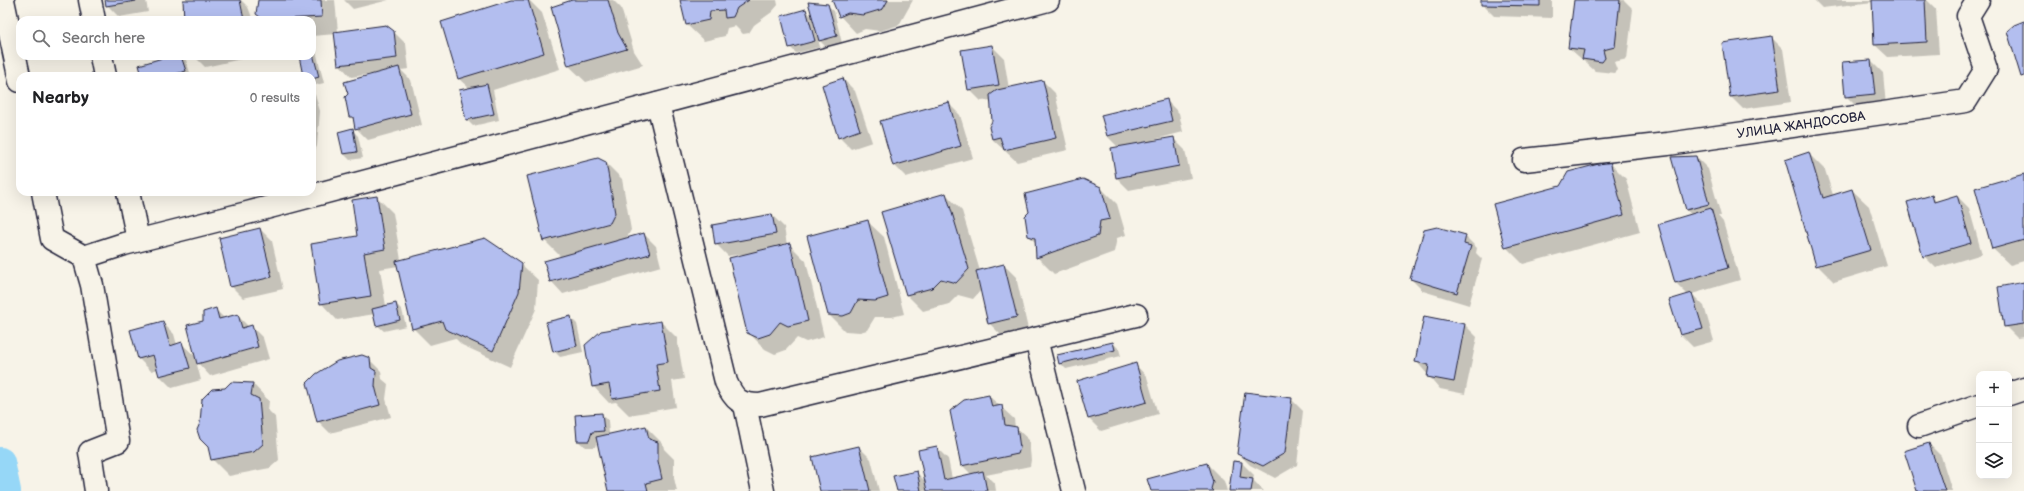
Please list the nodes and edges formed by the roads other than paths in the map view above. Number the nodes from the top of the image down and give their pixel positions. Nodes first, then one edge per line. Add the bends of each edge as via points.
1 (3, 0) edge
2 (90, 0) edge
3 (1048, 0) edge
4 (1978, 0) edge
5 (93, 16) edge
6 (102, 60) edge
7 (18, 72) edge
8 (104, 72) edge
9 (658, 104) junction
10 (1524, 160) dead end
11 (316, 193) edge
12 (44, 196) edge
13 (129, 196) edge
14 (306, 196) edge
15 (138, 240) junction
16 (84, 257) junction
17 (1136, 315) dead end
18 (1036, 339) junction
19 (2024, 389) edge
20 (2012, 393) edge
21 (746, 405) junction
22 (1976, 406) edge
23 (1919, 426) dead end
24 (96, 491) edge
25 (763, 491) edge
26 (1074, 491) edge

1 - 7 street
2 - 5 street
3 - 9 street
4 - 10 street, УЛИЦА ЖАНДОСОВА via 1968,16 1986,69 1966,102 1668,144
6 - 8 street
9 - 11 street
9 - 21 street via 726,382 732,396
12 - 16 street via 52,239
13 - 15 street
14 - 15 street
15 - 16 street
16 - 24 street via 92,285 118,441 90,452
17 - 18 street
18 - 21 street via 760,405
18 - 26 street
19 - 20 street
21 - 25 street
22 - 23 street

